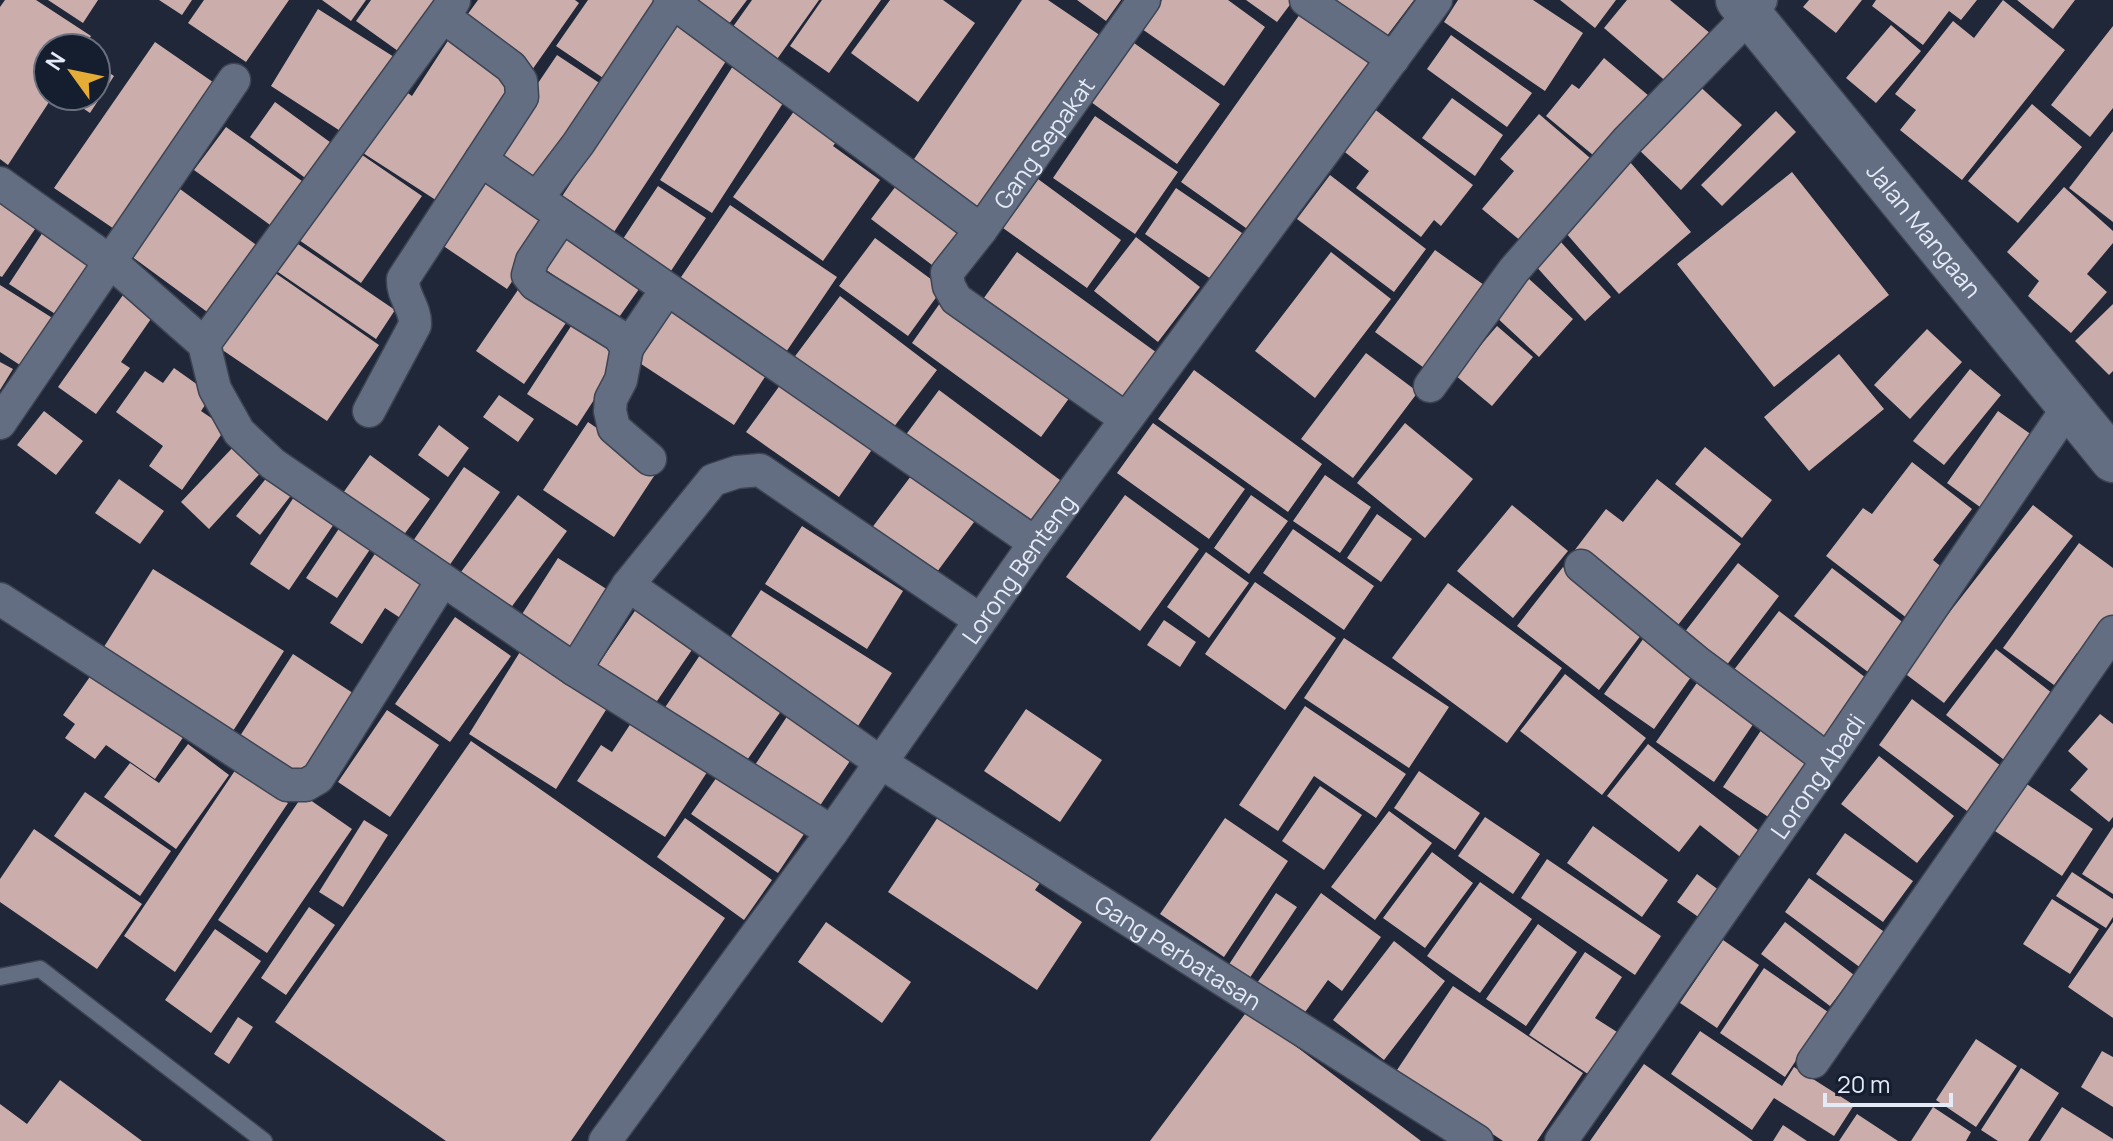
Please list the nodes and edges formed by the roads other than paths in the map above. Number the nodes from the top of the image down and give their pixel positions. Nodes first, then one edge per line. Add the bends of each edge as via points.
1 (1144, 0) edge
2 (1306, 0) edge
3 (1436, 0) edge
4 (672, 1) edge
5 (1750, 5) edge
6 (449, 9) edge
7 (1393, 59) junction
8 (234, 80) dead end
9 (481, 160) junction
10 (0, 183) edge
11 (549, 207) junction
12 (981, 230) junction
13 (111, 262) junction
14 (667, 289) junction
15 (204, 344) junction
16 (627, 348) junction
17 (1430, 386) dead end
18 (2069, 406) junction
19 (369, 411) dead end
20 (1126, 419) junction
21 (0, 423) edge
22 (650, 459) dead end
23 (2113, 460) edge
24 (1035, 543) junction
25 (1581, 566) dead end
26 (442, 581) junction
27 (628, 585) junction
28 (0, 599) edge
29 (980, 620) junction
30 (2113, 632) edge
31 (575, 670) junction
32 (1828, 760) junction
33 (880, 762) junction
34 (832, 832) junction
35 (0, 977) edge
36 (1813, 1062) dead end
37 (264, 1141) edge
38 (605, 1141) edge
39 (1477, 1141) edge
40 (1561, 1141) edge

1 - 12 street, Gang Sepakat
2 - 7 street
3 - 7 street, Lorong Benteng
4 - 11 street via 578,144
4 - 12 street
5 - 17 street via 1514,270
5 - 18 street, Jalan Mangaan
6 - 9 street via 521,81 522,97
6 - 15 street
7 - 20 street, Lorong Benteng
8 - 13 street
9 - 11 street
9 - 19 street via 403,279 415,325
10 - 13 street
11 - 14 street
11 - 16 street via 528,275 619,336
12 - 20 street, Gang Sepakat via 947,273 956,299
13 - 15 street
13 - 21 street
14 - 16 street
14 - 24 street
15 - 26 street via 215,389 239,432 273,464
16 - 22 street via 610,411 614,428
18 - 23 street, Jalan Mangaan
18 - 32 street, Lorong Abadi
20 - 24 street, Lorong Benteng
24 - 29 street, Lorong Benteng
25 - 32 street
26 - 28 street via 318,778 306,785 287,785
26 - 31 street
27 - 29 street via 713,480 760,470
27 - 31 street
27 - 33 street, Gang Perbatasan
29 - 33 street, Lorong Benteng
30 - 36 street
31 - 34 street
32 - 40 street, Lorong Abadi
33 - 34 street, Lorong Benteng
33 - 39 street, Gang Perbatasan
34 - 38 street, Lorong Benteng
35 - 37 lane via 40,969

